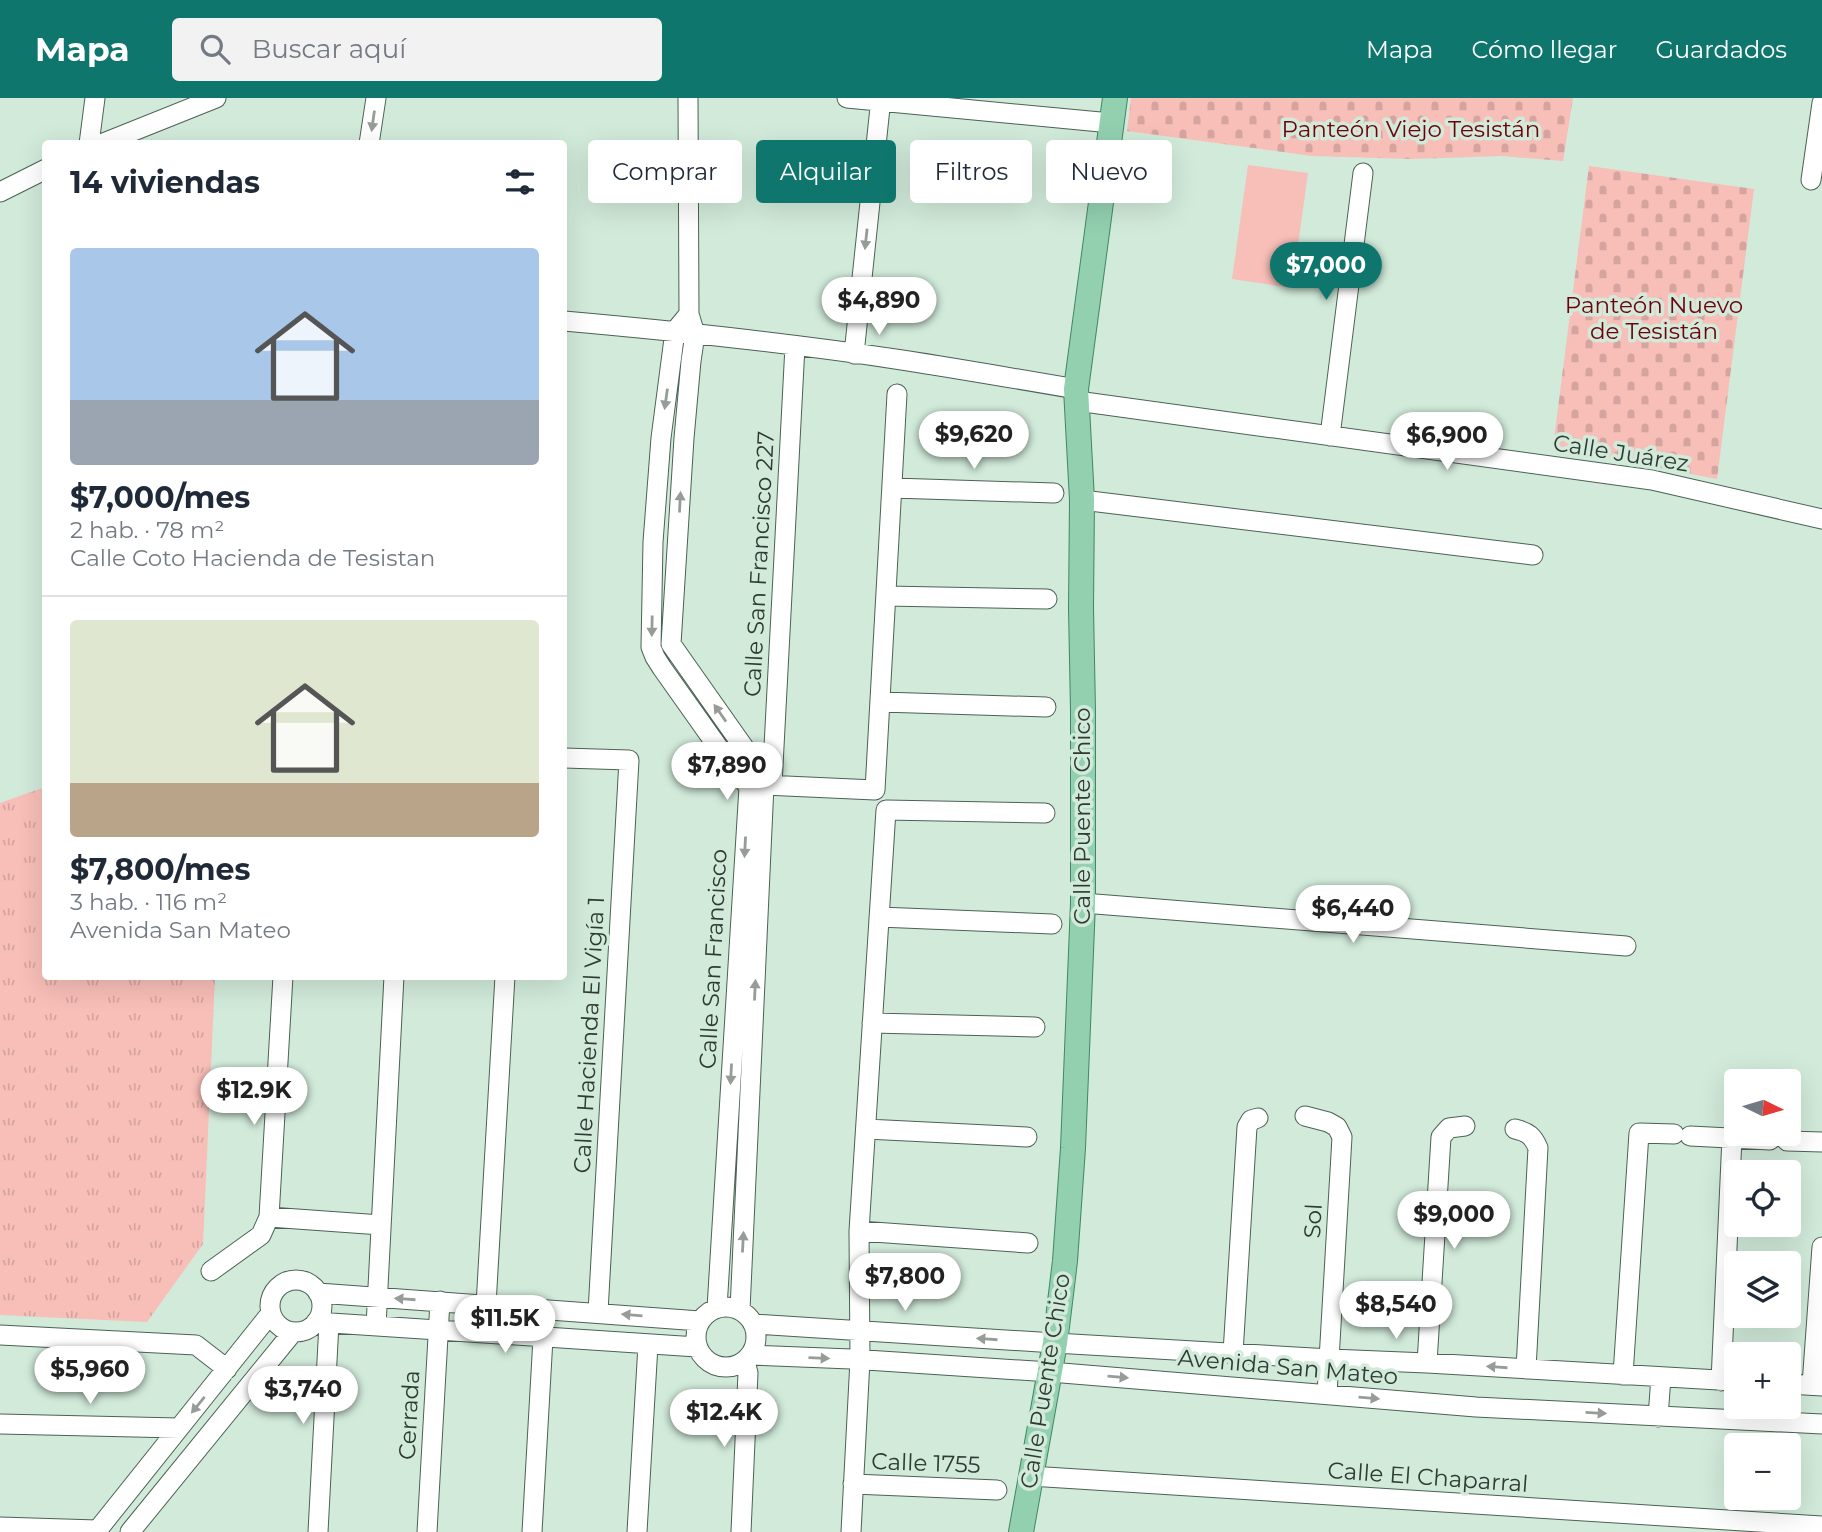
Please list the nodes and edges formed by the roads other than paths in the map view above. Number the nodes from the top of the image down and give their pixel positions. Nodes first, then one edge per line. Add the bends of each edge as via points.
1 (95, 98) edge
2 (216, 98) edge
3 (376, 98) edge
4 (688, 98) edge
5 (847, 98) edge
6 (1115, 98) edge
7 (881, 100) edge
8 (1822, 103) edge
9 (1111, 123) junction
10 (90, 140) edge
11 (111, 140) edge
12 (370, 140) edge
13 (42, 171) edge
14 (1363, 173) dead end
15 (1811, 180) dead end
16 (0, 192) edge
17 (567, 321) edge
18 (685, 333) junction
19 (795, 346) junction
20 (854, 354) junction
21 (897, 394) dead end
22 (1077, 395) junction
23 (1330, 436) junction
24 (661, 438) junction
25 (684, 438) junction
26 (892, 488) junction
27 (1054, 493) dead end
28 (1082, 500) junction
29 (1822, 519) edge
30 (653, 542) junction
31 (677, 543) junction
32 (1533, 555) dead end
33 (886, 596) junction
34 (1047, 599) dead end
35 (671, 643) junction
36 (655, 657) junction
37 (881, 702) junction
38 (1046, 707) dead end
39 (567, 758) edge
40 (761, 786) junction
41 (1045, 813) dead end
42 (1083, 904) junction
43 (879, 917) junction
44 (1052, 924) dead end
45 (1626, 946) dead end
46 (283, 980) edge
47 (394, 980) edge
48 (505, 980) edge
49 (872, 1023) junction
50 (1035, 1027) dead end
51 (1305, 1116) dead end
52 (1258, 1118) dead end
53 (1465, 1126) dead end
54 (866, 1129) junction
55 (1515, 1129) dead end
56 (1027, 1137) dead end
57 (1724, 1137) edge
58 (1801, 1142) edge
59 (1822, 1142) edge
60 (1732, 1146) edge
61 (269, 1217) junction
62 (381, 1225) junction
63 (859, 1231) junction
64 (1028, 1243) dead end
65 (1822, 1247) edge
66 (211, 1271) dead end
67 (318, 1293) junction
68 (378, 1297) junction
69 (440, 1301) junction
70 (486, 1304) junction
71 (717, 1308) junction
72 (556, 1309) junction
73 (598, 1312) junction
74 (271, 1313) junction
75 (747, 1317) junction
76 (700, 1321) junction
77 (323, 1323) junction
78 (376, 1326) junction
79 (859, 1330) junction
80 (438, 1331) junction
81 (293, 1332) junction
82 (889, 1332) junction
83 (0, 1335) edge
84 (548, 1338) junction
85 (1729, 1342) edge
86 (1055, 1343) junction
87 (648, 1345) junction
88 (697, 1348) junction
89 (1233, 1353) junction
90 (748, 1358) junction
91 (1329, 1359) junction
92 (860, 1360) junction
93 (885, 1361) junction
94 (1427, 1363) junction
95 (227, 1369) junction
96 (1526, 1369) junction
97 (1050, 1372) junction
98 (1623, 1375) junction
99 (1661, 1377) junction
100 (1724, 1381) edge
101 (1817, 1385) edge
102 (1327, 1394) junction
103 (1658, 1417) junction
104 (0, 1424) edge
105 (1822, 1424) edge
106 (179, 1428) junction
107 (1030, 1476) junction
108 (853, 1484) junction
109 (997, 1490) dead end
110 (1822, 1526) edge
111 (0, 1527) edge
112 (96, 1531) edge
113 (130, 1532) edge
114 (318, 1532) edge
115 (427, 1532) edge
116 (531, 1532) edge
117 (637, 1532) edge
118 (741, 1532) edge
119 (851, 1532) edge
120 (1021, 1532) edge

1 - 10 street
2 - 11 street
3 -> 12 street
4 - 18 street via 689,314
5 - 7 street
6 - 9 main road, Calle Puente Chico
7 - 9 street
7 -> 20 street
8 - 15 street
9 - 22 main road, Calle Puente Chico
13 - 16 street
14 - 23 street
17 - 18 street, Calle Juárez
18 - 19 street, Calle Juárez
18 -> 24 street
18 - 25 street via 691,361
19 - 20 street, Calle Juárez
19 - 40 street, Calle San Francisco 227
20 - 22 street, Calle Juárez
21 - 26 street
22 - 23 street, Calle Juárez
22 - 28 main road, Calle Puente Chico
23 - 29 street, Calle Juárez via 1651,480
24 - 25 street
24 - 30 street
31 -> 25 street
26 - 27 street
26 - 33 street
28 - 32 street
28 - 42 main road, Calle Puente Chico
30 - 31 street
30 -> 36 street via 651,647
31 - 35 street
33 - 34 street
33 - 37 street
35 - 36 street
40 -> 35 street, Calle San Francisco via 759,769
36 - 40 street via 730,764
37 - 38 street
37 - 40 street via 875,790
39 - 73 street, Calle Hacienda El Vigía 1 via 629,760
40 -> 71 street, Calle San Francisco
75 -> 40 street, Calle San Francisco
41 - 43 street via 886,810
42 - 45 street
42 - 86 main road, Calle Puente Chico via 1073,1148
43 - 44 street
43 - 49 street
46 - 61 street
47 - 62 street
48 - 70 street
49 - 50 street
49 - 54 street
51 - 91 street, Sol via 1338,1127 1342,1137
52 - 89 street via 1247,1127
53 - 94 street via 1449,1128 1441,1137
54 - 56 street
54 - 63 street
55 - 96 street via 1527,1132 1538,1148
57 - 98 street via 1639,1133
58 - 59 street
60 - 85 street
61 - 62 street
61 - 66 street via 261,1235
62 - 68 street
63 - 64 street
63 - 79 street
65 - 101 street
67 - 68 street
67 - 74 street via 304,1281 285,1282 272,1295
67 - 77 street
69 -> 68 street
68 - 78 street
69 - 70 street
69 - 80 street, Cerrada
70 - 72 street
71 - 75 street, Avenida San Mateo via 729,1307
71 - 76 street
72 - 73 street
72 - 84 street
76 -> 73 street
74 - 81 street via 284,1329
74 - 95 street
75 - 79 street, Avenida San Mateo
75 - 90 street via 756,1340
76 - 88 street
77 - 78 street
77 - 81 street
77 - 114 street
78 - 80 street
79 - 82 street, Avenida San Mateo
79 - 92 street
80 - 84 street
80 - 115 street, Cerrada
81 - 113 street
86 -> 82 street, Avenida San Mateo
82 - 93 street
83 - 95 street via 196,1345
84 - 87 street
84 - 116 street
86 - 89 street, Avenida San Mateo
86 - 97 main road, Calle Puente Chico
87 - 88 street
87 - 117 street
88 - 90 street, Avenida San Mateo via 712,1365 723,1368
89 - 91 street, Avenida San Mateo
90 -> 92 street, Avenida San Mateo
90 - 118 street
91 - 94 street, Avenida San Mateo
91 - 102 street, Sol
92 - 93 street, Avenida San Mateo
92 - 108 street
93 - 97 street, Avenida San Mateo
96 -> 94 street, Avenida San Mateo
95 -> 106 street
96 - 98 street, Avenida San Mateo
97 -> 102 street, Avenida San Mateo
97 - 107 main road, Calle Puente Chico
98 - 99 street, Avenida San Mateo
99 - 100 street, Avenida San Mateo
99 - 103 street
102 -> 103 street, Avenida San Mateo
103 - 105 street, Avenida San Mateo
104 - 106 street
106 - 112 street
107 - 110 street, Calle El Chaparral
107 - 120 main road, Calle Puente Chico
108 - 109 street, Calle 1755
108 - 119 street
111 - 112 street

